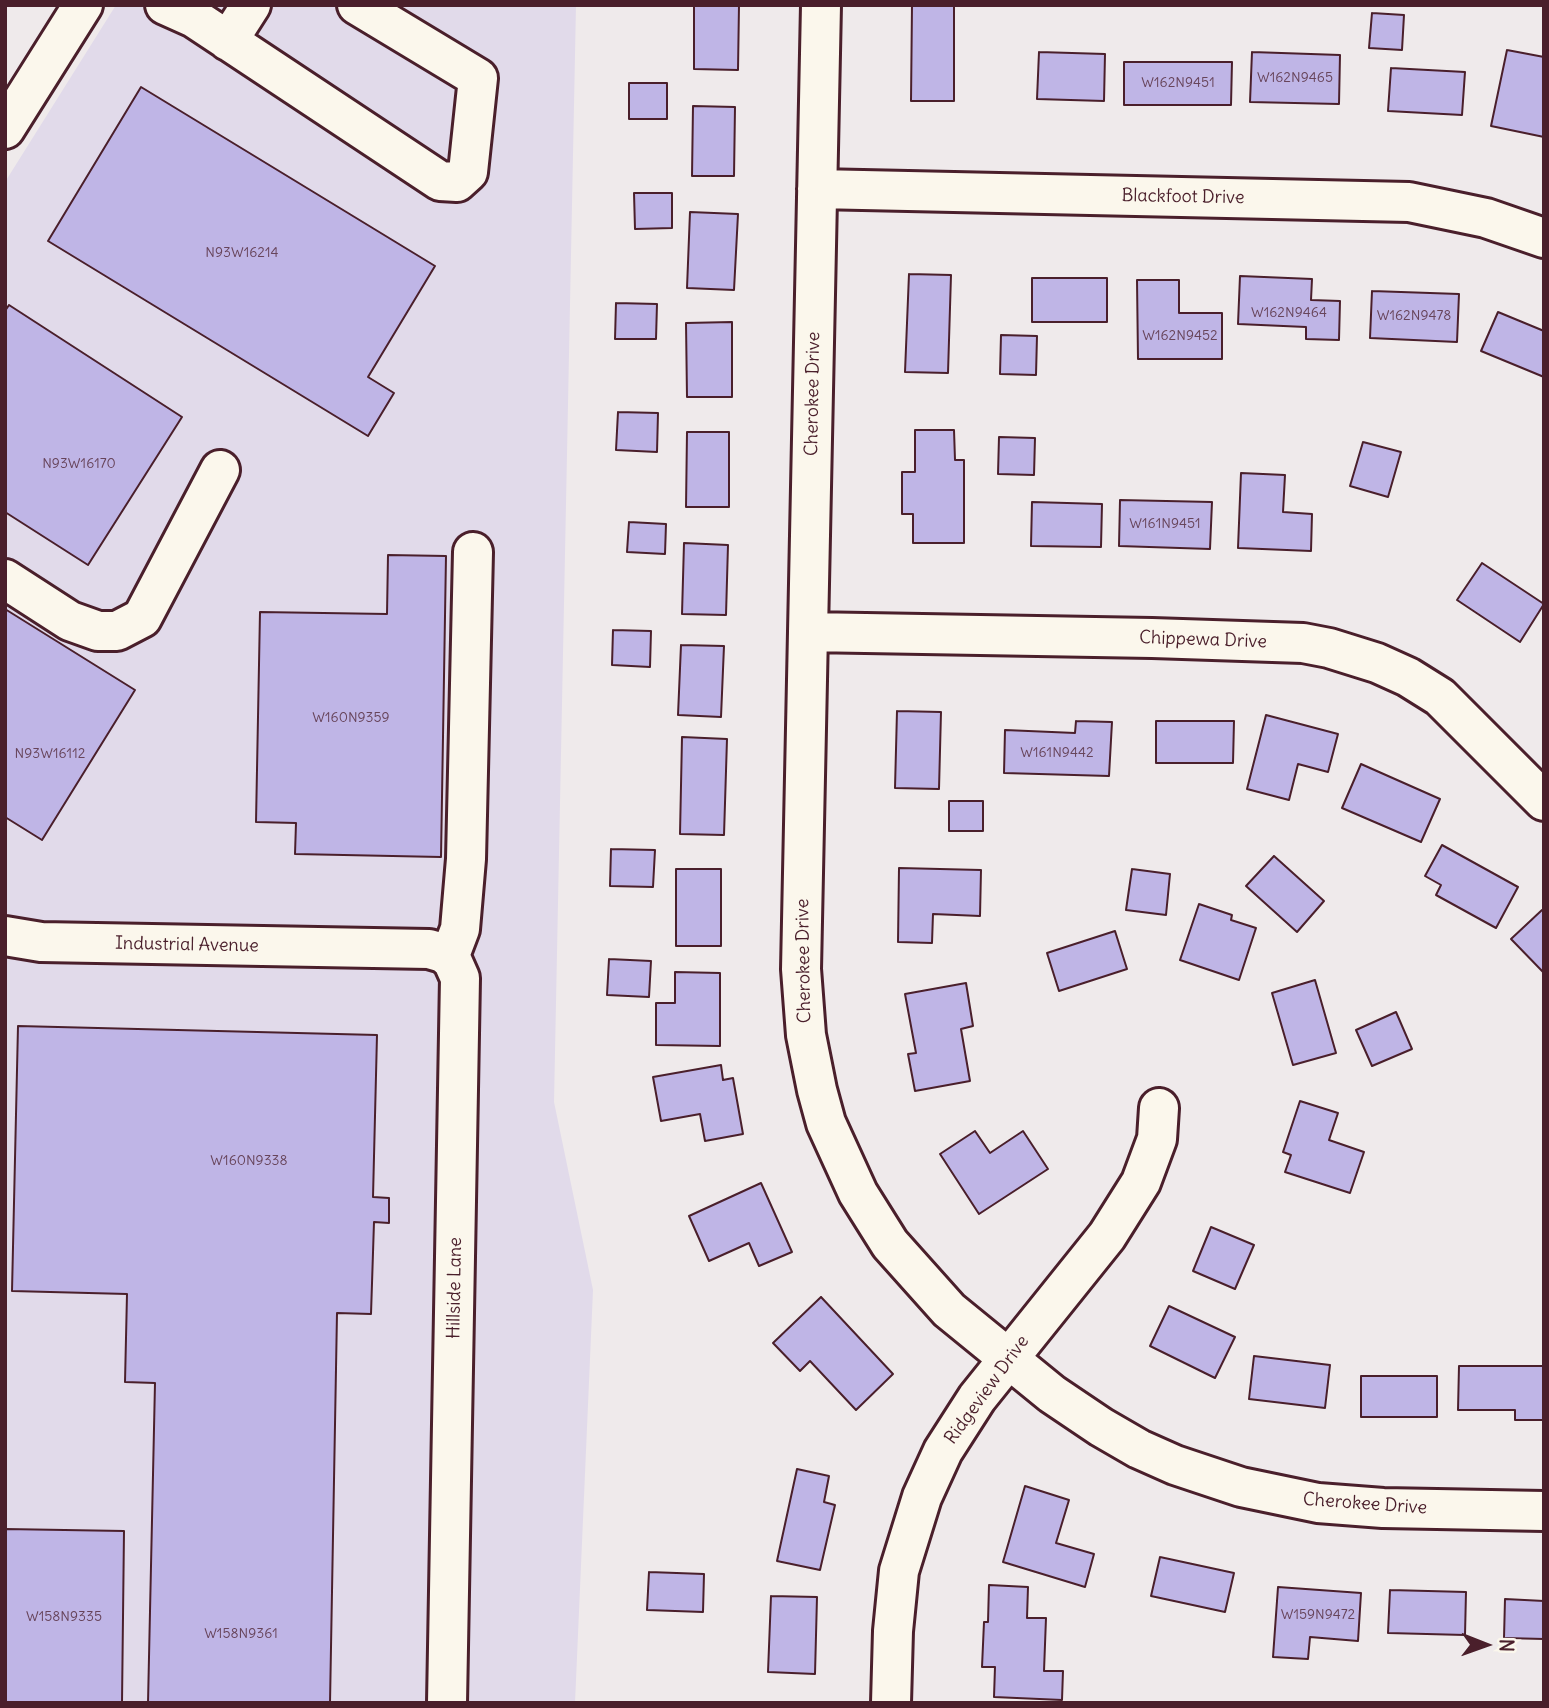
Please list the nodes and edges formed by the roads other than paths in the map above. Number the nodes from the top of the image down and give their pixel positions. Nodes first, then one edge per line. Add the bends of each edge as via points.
1 (83, 5) edge
2 (165, 5) edge
3 (251, 5) edge
4 (357, 5) edge
5 (821, 5) edge
6 (228, 41) junction
7 (5, 129) edge
8 (817, 189) junction
9 (1544, 238) edge
10 (219, 470) dead end
11 (473, 552) dead end
12 (5, 579) edge
13 (808, 632) junction
14 (1544, 801) edge
15 (5, 936) edge
16 (449, 958) junction
17 (1159, 1108) dead end
18 (1009, 1358) junction
19 (1544, 1511) edge
20 (447, 1703) edge
21 (891, 1703) edge

1 - 7 street
2 - 6 street
3 - 6 street
4 - 6 street via 478,78 468,172 457,182 440,181
5 - 8 street, Cherokee Drive
8 - 9 street, Blackfoot Drive via 1409,202 1486,218
8 - 13 street, Cherokee Drive
10 - 12 street via 142,618 117,631 98,631 70,621
11 - 16 street via 465,882 460,929
13 - 14 street, Chippewa Drive via 1152,638 1303,643 1329,648 1387,667 1440,697
13 - 18 street, Cherokee Drive via 801,969 806,1035 826,1123 858,1193 890,1244 949,1310
15 - 16 street, Industrial Avenue via 41,942 429,949
16 - 20 street, Hillside Lane via 460,978
17 - 18 street, Ridgeview Drive via 1157,1139 1141,1182 1107,1236
18 - 19 street, Cherokee Drive via 1052,1394 1130,1444 1241,1487 1331,1504
18 - 21 street, Ridgeview Drive via 943,1451 908,1537 894,1619

